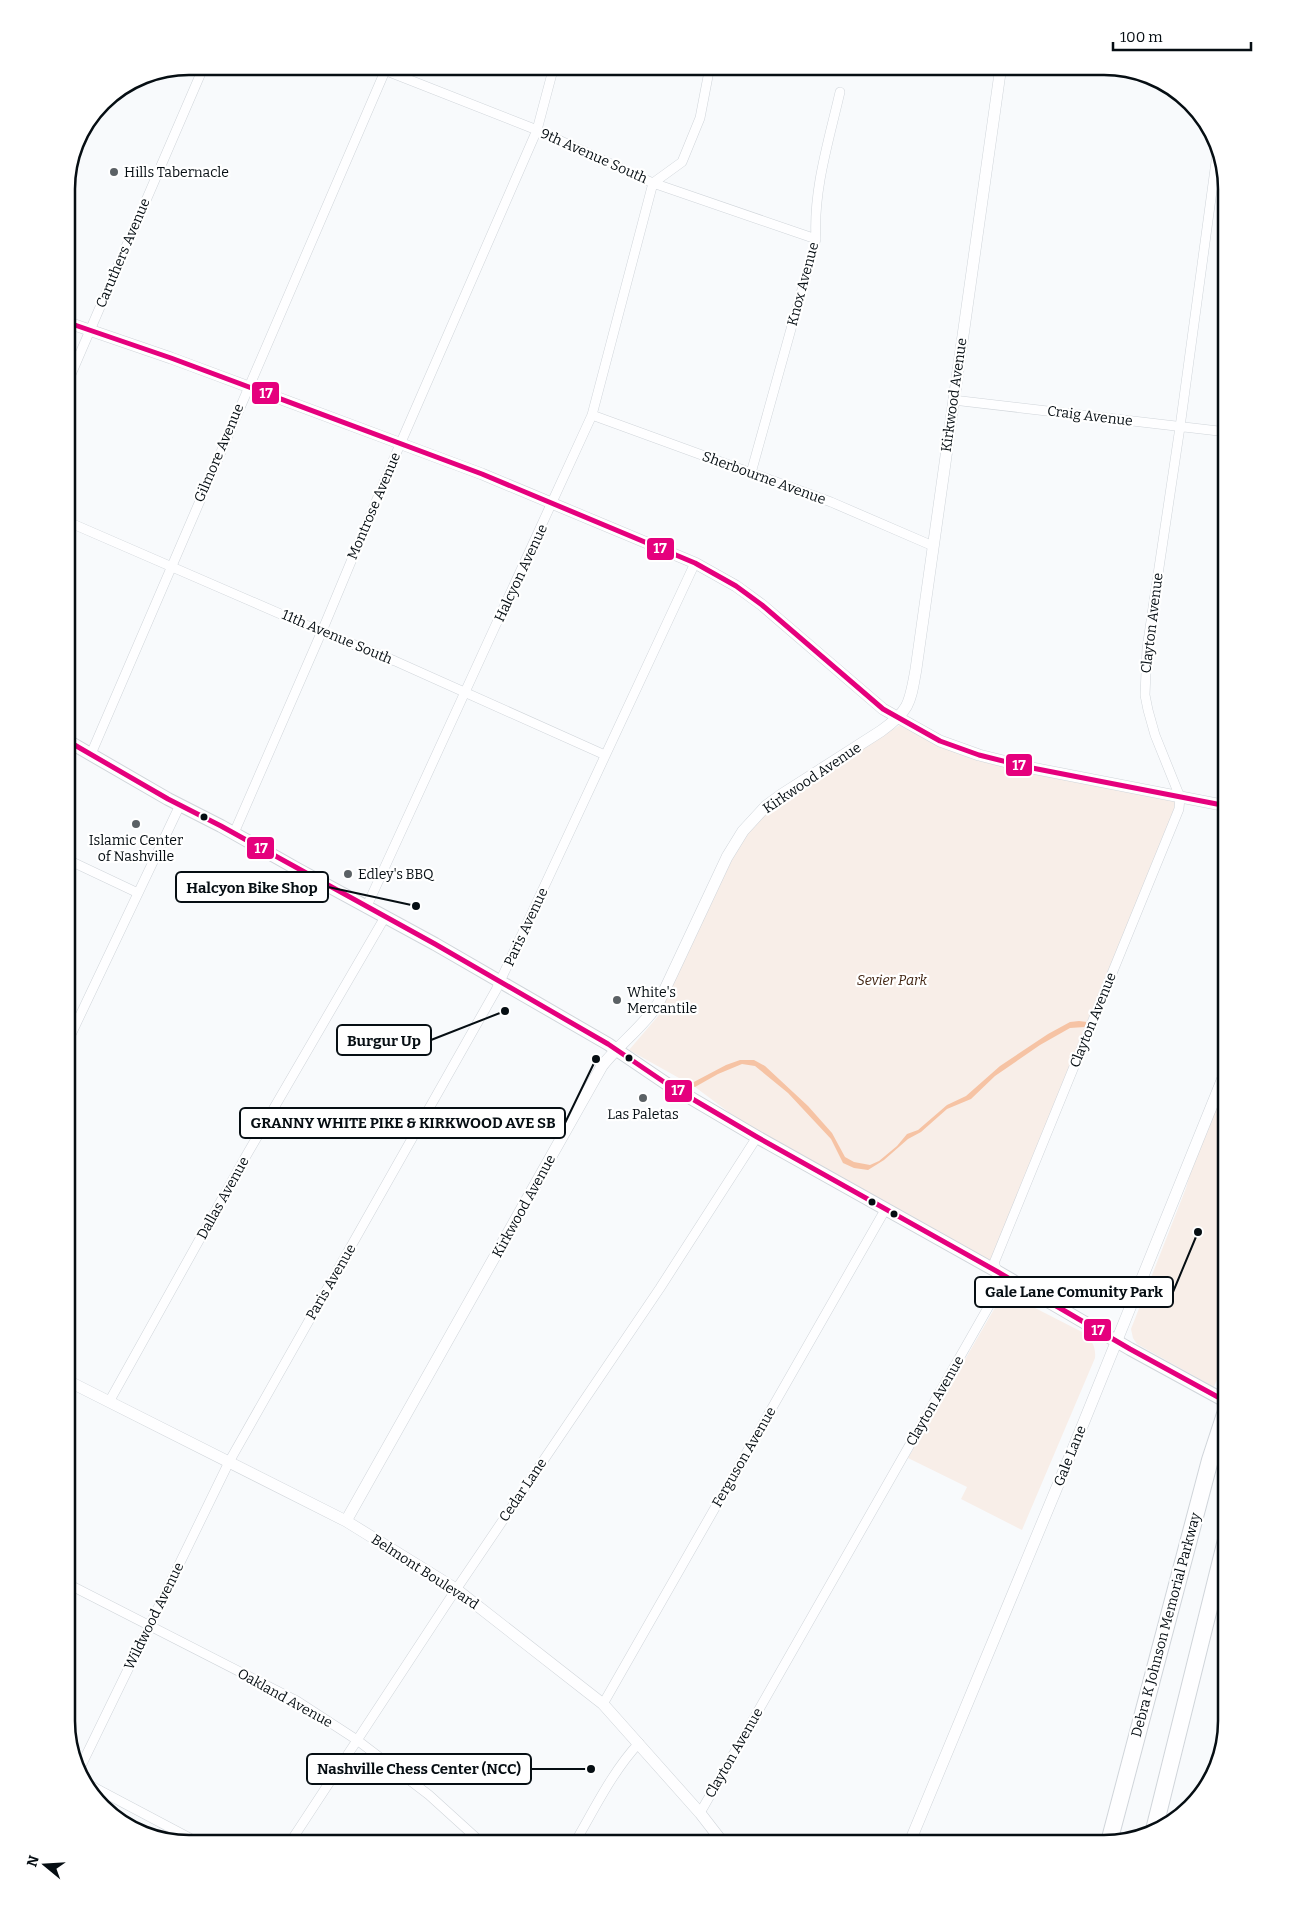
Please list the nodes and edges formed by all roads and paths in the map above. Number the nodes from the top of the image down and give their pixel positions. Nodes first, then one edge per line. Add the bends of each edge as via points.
1 (200, 75) edge
2 (383, 75) edge
3 (395, 75) edge
4 (552, 75) edge
5 (708, 75) edge
6 (1000, 75) edge
7 (840, 92) dead end
8 (537, 130) junction
9 (1215, 166) edge
10 (653, 183) junction
11 (816, 239) junction
12 (75, 325) edge
13 (90, 330) junction
14 (75, 365) edge
15 (248, 387) junction
16 (953, 400) junction
17 (592, 415) junction
18 (1180, 427) junction
19 (1218, 431) edge
20 (400, 444) junction
21 (751, 473) junction
22 (553, 504) junction
23 (75, 525) edge
24 (933, 546) junction
25 (695, 563) junction
26 (170, 566) junction
27 (322, 632) junction
28 (465, 693) junction
29 (899, 718) junction
30 (75, 745) edge
31 (91, 754) junction
32 (606, 755) junction
33 (1180, 797) junction
34 (1218, 804) edge
35 (180, 805) junction
36 (234, 833) junction
37 (75, 863) edge
38 (138, 893) junction
39 (366, 908) junction
40 (385, 918) junction
41 (500, 983) junction
42 (75, 1025) edge
43 (616, 1050) junction
44 (1218, 1090) edge
45 (757, 1137) junction
46 (885, 1210) junction
47 (998, 1272) junction
48 (1116, 1341) junction
49 (75, 1385) edge
50 (1218, 1397) edge
51 (109, 1402) junction
52 (1218, 1436) edge
53 (228, 1462) junction
54 (346, 1521) junction
55 (1218, 1572) edge
56 (75, 1589) edge
57 (456, 1589) junction
58 (149, 1626) junction
59 (603, 1704) junction
60 (357, 1740) junction
61 (639, 1743) junction
62 (83, 1762) edge
63 (99, 1790) edge
64 (700, 1813) junction
65 (1156, 1822) edge
66 (184, 1835) edge
67 (295, 1835) edge
68 (473, 1835) edge
69 (579, 1835) edge
70 (717, 1835) edge
71 (913, 1835) edge
72 (1111, 1835) edge

1 - 13 street, Caruthers Avenue
2 - 15 street, Gilmore Avenue
3 - 8 street, 9th Avenue South
4 - 8 street, Montrose Avenue
5 - 10 street via 700,118 682,162
6 - 16 street, Kirkwood Avenue
7 - 11 street, Knox Avenue via 820,186
8 - 10 street, 9th Avenue South
8 - 20 street, Montrose Avenue
9 - 18 street, Clayton Avenue
10 - 11 street, 9th Avenue South
10 - 17 street, Halcyon Avenue
11 - 21 street, Knox Avenue
12 - 13 street
13 - 14 street, Caruthers Avenue
13 - 15 street
15 - 20 street
15 - 26 street, Gilmore Avenue
16 - 18 street, Craig Avenue
16 - 24 street, Kirkwood Avenue
17 - 21 street, Sherbourne Avenue
17 - 22 street, Halcyon Avenue
18 - 19 street, Craig Avenue
18 - 33 street, Clayton Avenue via 1146,648 1145,695 1155,735
20 - 22 street
20 - 27 street, Montrose Avenue
21 - 24 street, Sherbourne Avenue via 831,502
22 - 25 street
22 - 28 street, Halcyon Avenue
23 - 26 street, 11th Avenue South
24 - 29 street, Kirkwood Avenue via 912,696
25 - 29 street via 762,605 883,709
25 - 32 street, Paris Avenue
26 - 27 street, 11th Avenue South
26 - 31 street, Gilmore Avenue
27 - 28 street, 11th Avenue South
27 - 36 street, Montrose Avenue
28 - 32 street, 11th Avenue South
28 - 39 street, Halcyon Avenue
29 - 33 street via 940,741 979,755
29 - 43 street, Kirkwood Avenue via 781,795 751,821 727,857 658,1004
30 - 31 main road
31 - 35 main road
32 - 41 street, Paris Avenue
33 - 34 street
33 - 47 street, Clayton Avenue via 1179,809 994,1263
35 - 36 main road
35 - 38 street
36 - 39 main road
37 - 38 street
38 - 42 street
39 - 40 main road
40 - 41 main road
40 - 51 street, Dallas Avenue via 246,1156
41 - 43 main road
41 - 53 street, Paris Avenue
43 - 45 main road
43 - 54 street, Kirkwood Avenue via 602,1066
44 - 48 street, Gale Lane
45 - 46 main road
45 - 57 street, Cedar Lane via 660,1288
46 - 47 main road
46 - 59 street, Ferguson Avenue
47 - 48 main road
47 - 64 street, Clayton Avenue via 1001,1285
48 - 50 main road
48 - 71 street, Gale Lane
49 - 51 street, Belmont Boulevard
51 - 53 street, Belmont Boulevard
52 - 72 highway, Debra K Johnson Memorial Parkway
53 - 54 street, Belmont Boulevard
53 - 58 street, Wildwood Avenue
54 - 57 street, Belmont Boulevard
55 - 65 highway
56 - 58 street, Oakland Avenue
57 - 59 street, Belmont Boulevard
57 - 60 street, Cedar Lane
58 - 60 street, Oakland Avenue via 296,1702
58 - 62 street, Wildwood Avenue
59 - 61 street, Belmont Boulevard
60 - 67 street, Cedar Lane
60 - 68 street, Oakland Avenue via 429,1795
61 - 64 street, Belmont Boulevard
61 - 69 street via 614,1776
63 - 66 street
64 - 70 street, Belmont Boulevard

